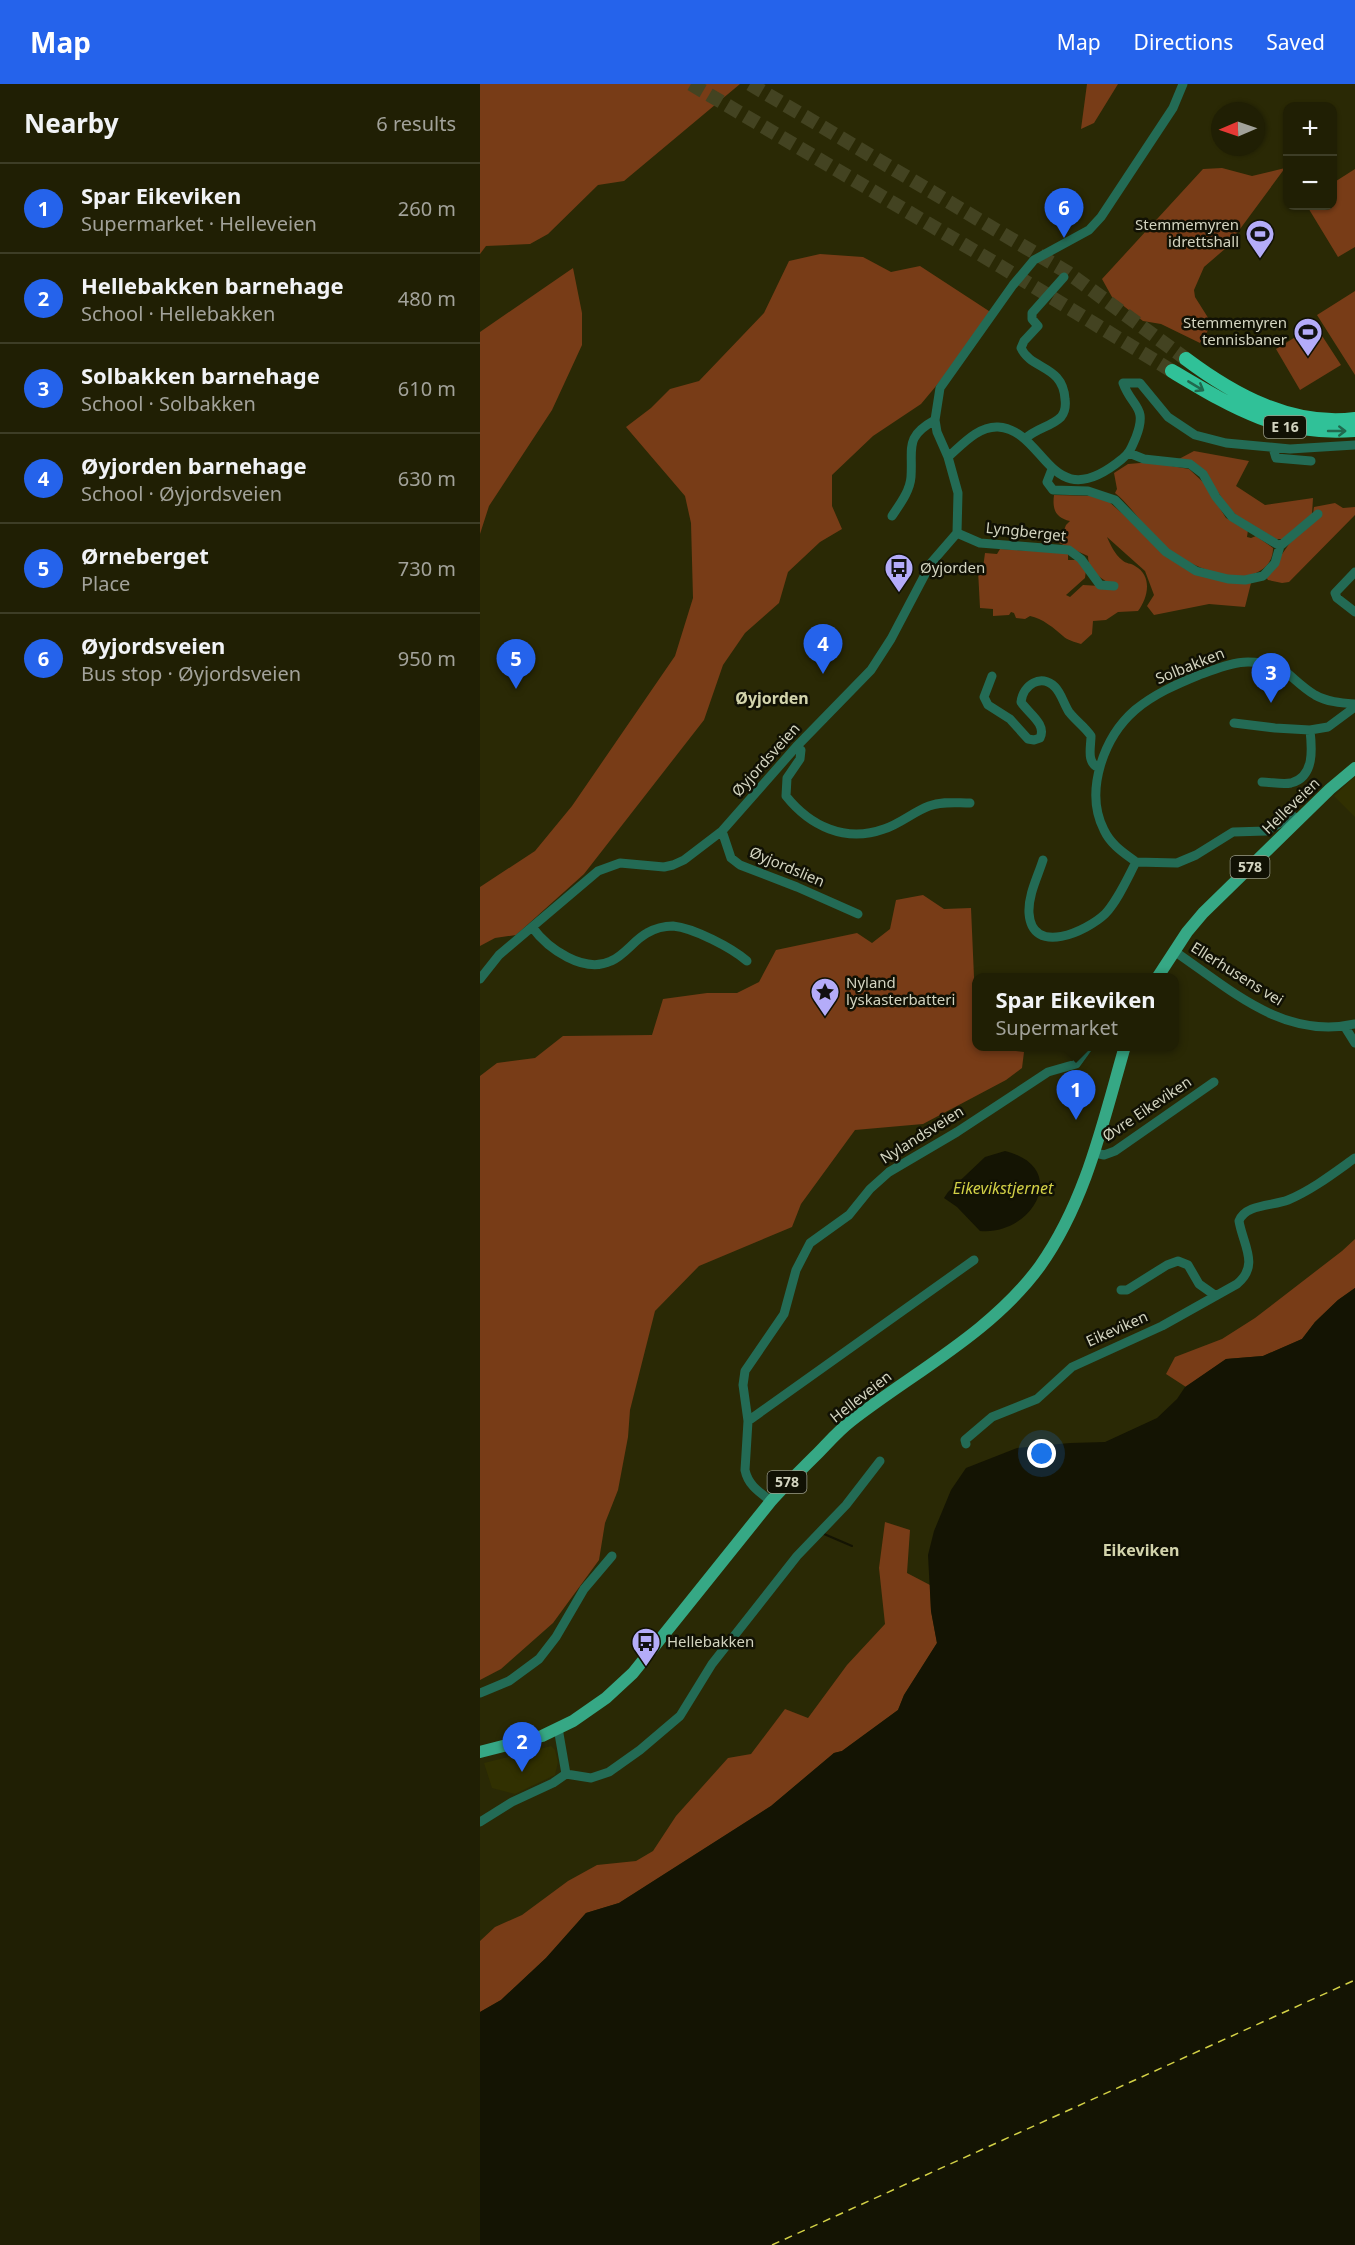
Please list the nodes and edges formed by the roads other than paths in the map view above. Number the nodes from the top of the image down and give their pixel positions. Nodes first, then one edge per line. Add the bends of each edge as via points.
1 (1183, 84) edge
2 (1064, 277) dead end
3 (1186, 359) tunnel mouth
4 (1172, 371) tunnel mouth
5 (1355, 418) edge
6 (935, 420) junction
7 (1355, 430) edge
8 (1025, 439) junction
9 (1355, 445) edge
10 (1273, 448) junction
11 (1129, 453) junction
12 (948, 457) junction
13 (1311, 461) dead end
14 (1052, 469) junction
15 (1318, 514) dead end
16 (892, 516) dead end
17 (957, 533) junction
18 (1280, 546) junction
19 (1355, 572) edge
20 (1114, 586) dead end
21 (1355, 612) edge
22 (992, 676) dead end
23 (1355, 706) edge
24 (1234, 723) dead end
25 (1310, 730) junction
26 (796, 747) junction
27 (1099, 768) junction
28 (1355, 768) edge
29 (1262, 782) dead end
30 (970, 803) dead end
31 (1298, 819) junction
32 (722, 831) junction
33 (1043, 860) dead end
34 (1136, 862) junction
35 (858, 914) dead end
36 (532, 927) junction
37 (1174, 951) junction
38 (747, 961) dead end
39 (1160, 973) edge
40 (480, 980) edge
41 (1350, 1025) edge
42 (1355, 1043) edge
43 (1086, 1051) edge
44 (1124, 1051) edge
45 (1214, 1082) dead end
46 (1095, 1153) junction
47 (1355, 1158) edge
48 (974, 1260) dead end
49 (1121, 1290) dead end
50 (1216, 1296) junction
51 (1037, 1399) junction
52 (748, 1421) junction
53 (970, 1427) dead end
54 (966, 1444) dead end
55 (880, 1461) dead end
56 (771, 1501) junction
57 (612, 1556) dead end
58 (480, 1693) edge
59 (558, 1728) junction
60 (480, 1752) edge
61 (566, 1774) junction
62 (480, 1822) edge

1 - 6 street via 1173,108 1101,218 1089,230 1034,260 1013,285 944,381
2 - 8 street via 1032,313 1038,326 1021,348 1061,383 1065,411 1059,419
3 - 5 highway, E 16 via 1228,389 1261,404 1323,419
4 -> 7 highway, E 16 via 1221,400 1273,423 1304,430
6 - 12 street
6 - 16 street via 924,426 912,442 909,488
8 - 12 street via 1010,430 989,428
8 - 14 street
9 - 10 street
10 - 11 street via 1226,443 1186,431 1168,417 1144,386 1132,382 1122,383 1142,420
10 - 13 street via 1276,458
11 - 14 street via 1112,468 1086,478 1071,478
11 - 18 street via 1144,459 1190,464 1203,474 1232,517
12 - 17 street via 958,492
14 - 18 street via 1047,482 1051,488 1088,491 1115,500 1166,552 1196,571 1228,579 1263,576 1275,563
15 - 18 street
17 - 20 street, Lyngberget via 980,543 1069,550 1081,559 1100,585
17 - 26 street, Øyjordsveien via 931,563 872,670
19 - 21 street via 1335,593
22 - 27 street via 984,697 988,705 1010,719 1028,739 1040,738 1042,732 1021,702 1022,693 1037,681 1056,687 1067,709 1091,736 1091,761
23 - 25 street, Solbakken via 1328,728
23 - 27 street, Solbakken via 1315,695 1279,666 1232,664 1149,699 1113,734
24 - 25 street, Solbakken
25 - 29 street via 1312,745 1306,773 1293,783
26 - 30 street via 801,750 800,759 787,778 786,796 798,811 830,830 883,830 927,806
26 - 32 street, Øyjordsveien
27 - 34 street, Solbakken via 1096,791 1103,829 1113,844
28 - 31 main road, Helleveien / 578
31 - 34 street via 1288,817 1266,831 1233,832 1177,862
31 - 37 main road, Helleveien / 578 via 1203,913
32 - 35 street, Øyjordslien via 731,858 740,865
32 - 36 street, Øyjordsveien via 673,866 620,863 598,871
33 - 34 street via 1029,914 1034,927 1050,938 1085,929 1106,913
36 - 38 street via 564,955 598,965 612,961 650,931 673,926 735,950
36 - 40 street, Øyjordsveien via 499,955
37 - 39 main road, Helleveien / 578
37 - 41 street, Ellerhusens vei via 1286,1022 1308,1027
41 - 42 street
43 - 52 street, Nylandsveien via 1076,1064 1048,1072 889,1172 849,1215 810,1243 796,1270 784,1314 745,1371
44 - 46 main road, Helleveien / 578
45 - 46 street, Øvre Eikeviken via 1115,1151
46 - 56 main road, Helleveien / 578 via 1066,1225 1026,1283 967,1337 848,1423
47 - 50 street, Eikeviken via 1288,1200 1242,1215 1239,1221 1248,1270 1237,1284
48 - 52 street
49 - 50 street, Eikeviken via 1178,1261 1188,1265 1199,1284
50 - 51 street, Eikeviken via 1162,1326 1072,1367
51 - 53 street via 1032,1396 999,1407
51 - 54 street, Eikeviken via 992,1417 968,1436
52 - 56 street, Nylandsveien via 746,1477
55 - 61 street via 846,1506 797,1556 712,1664 680,1716 609,1772 591,1778
56 - 59 main road, Helleveien / 578 via 633,1673 606,1698
57 - 58 street via 584,1589 539,1659 509,1681
59 - 60 main road, Helleveien / 578
59 - 61 street
61 - 62 street

